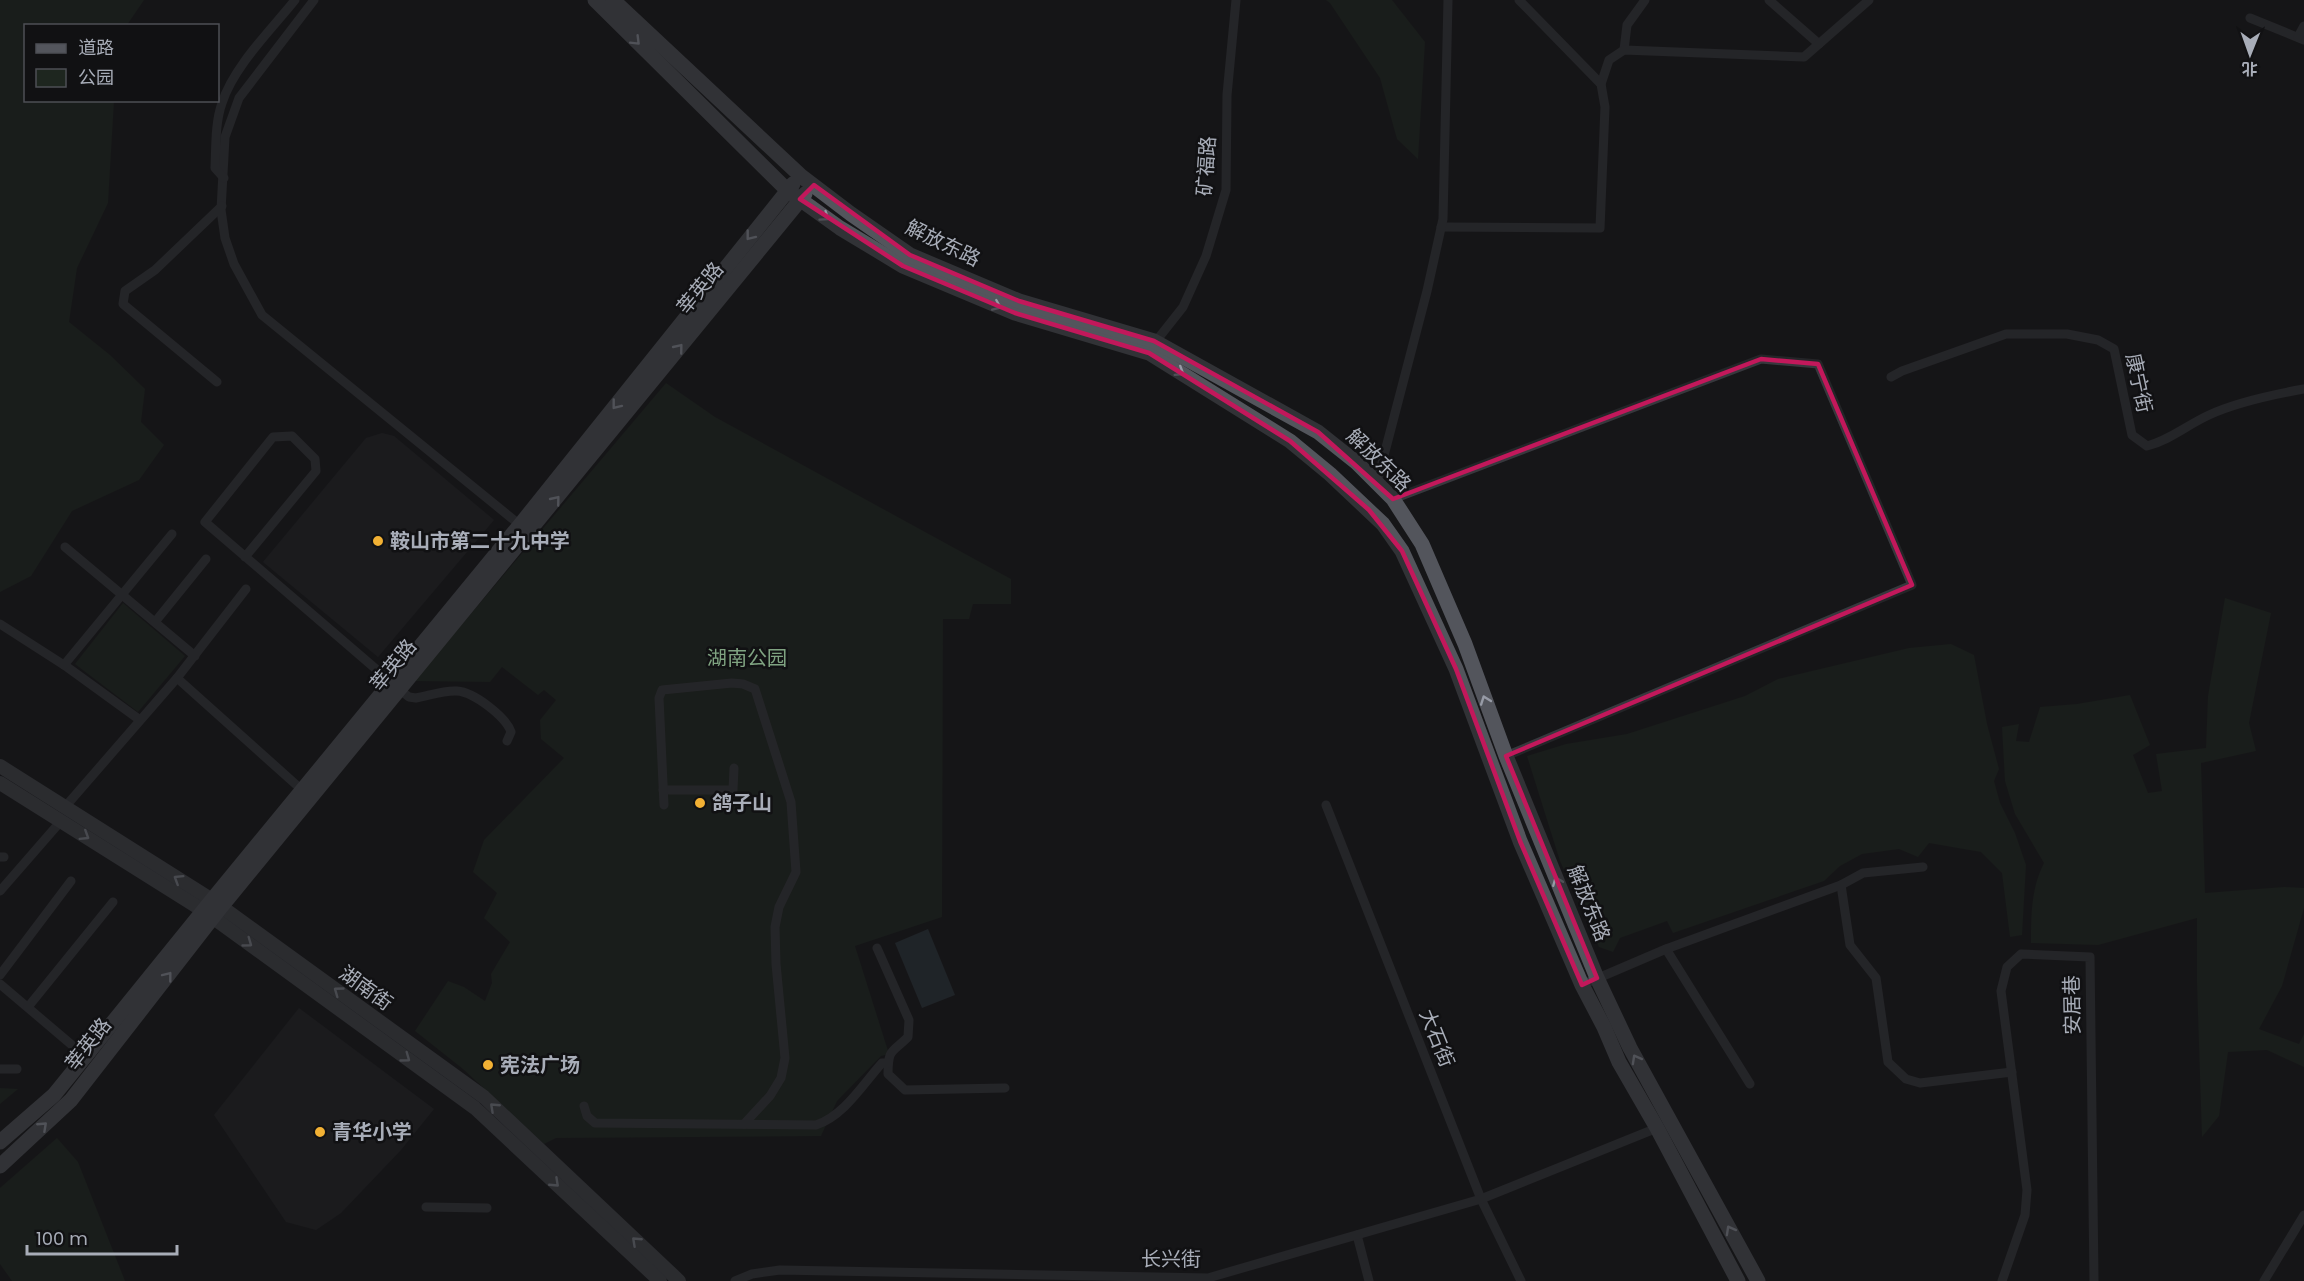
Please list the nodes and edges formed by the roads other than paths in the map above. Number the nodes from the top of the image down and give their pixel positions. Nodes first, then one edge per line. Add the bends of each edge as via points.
1 (295, 0) edge
2 (314, 0) edge
3 (595, 0) edge
4 (613, 0) edge
5 (1236, 0) edge
6 (1448, 0) edge
7 (1519, 0) edge
8 (1645, 0) edge
9 (1769, 0) edge
10 (1852, 0) edge
11 (1869, 0) edge
12 (1860, 8) junction
13 (2250, 18) dead end
14 (2304, 26) edge
15 (2301, 39) edge
16 (1819, 44) junction
17 (1624, 50) junction
18 (1600, 84) junction
19 (224, 178) junction
20 (807, 180) junction
21 (793, 195) junction
22 (222, 206) junction
23 (1441, 227) junction
24 (1152, 347) junction
25 (1891, 377) dead end
26 (217, 382) dead end
27 (2304, 389) edge
28 (1377, 482) junction
29 (1393, 499) junction
30 (520, 525) junction
31 (172, 534) dead end
32 (65, 547) dead end
33 (245, 557) junction
34 (206, 559) dead end
35 (246, 589) dead end
36 (122, 595) junction
37 (155, 622) junction
38 (0, 624) edge
39 (195, 656) junction
40 (64, 665) junction
41 (177, 678) junction
42 (395, 686) junction
43 (140, 720) junction
44 (507, 741) dead end
45 (1506, 756) junction
46 (0, 766) edge
47 (734, 768) dead end
48 (0, 783) edge
49 (302, 790) junction
50 (663, 790) junction
51 (664, 805) dead end
52 (1326, 805) dead end
53 (65, 807) junction
54 (61, 821) junction
55 (1923, 867) dead end
56 (71, 881) dead end
57 (1841, 885) junction
58 (0, 891) edge
59 (113, 903) dead end
60 (212, 909) junction
61 (877, 948) dead end
62 (1666, 949) junction
63 (0, 975) edge
64 (1597, 978) junction
65 (0, 984) edge
66 (1582, 986) junction
67 (28, 1007) junction
68 (86, 1057) junction
69 (888, 1063) junction
70 (0, 1069) edge
71 (17, 1069) dead end
72 (2012, 1072) junction
73 (1750, 1084) dead end
74 (1005, 1088) dead end
75 (584, 1106) dead end
76 (744, 1124) junction
77 (1657, 1128) junction
78 (0, 1142) edge
79 (0, 1166) edge
80 (1481, 1198) junction
81 (426, 1207) dead end
82 (487, 1208) dead end
83 (2304, 1215) edge
84 (1357, 1235) junction
85 (660, 1281) edge
86 (679, 1281) edge
87 (735, 1281) edge
88 (1369, 1281) edge
89 (1521, 1281) edge
90 (1738, 1281) edge
91 (1758, 1281) edge
92 (2002, 1281) edge
93 (2094, 1281) edge
94 (2264, 1281) edge

1 - 19 street via 238,73 222,102 215,168
2 - 19 street via 239,98 225,137
3 -> 21 main road, 解放东路
4 - 20 main road, 解放东路
5 - 24 street, 矿福路 via 1227,95 1226,190 1206,256 1183,307
6 - 23 street
7 - 18 street
8 - 17 street via 1627,25
9 - 16 street
10 - 12 street
11 - 12 street
12 - 16 street
13 - 15 street
14 - 15 street
16 - 17 street via 1804,57
17 - 18 street via 1609,60
18 - 23 street via 1605,107 1600,228
19 - 22 street
20 - 21 main road, 莘英路
20 - 24 main road, 解放东路 via 910,255 1019,301
21 -> 24 main road, 解放东路 via 903,266 1015,313
21 -> 30 main road, 莘英路
42 -> 21 main road, 莘英路
22 - 26 street via 155,270 125,291 123,304
22 - 30 street via 225,238 234,264 262,315
23 - 28 street
24 - 28 main road, 解放东路 via 1318,432
24 -> 66 main road, 解放东路 via 1290,441 1369,510 1402,551 1456,669 1520,841
25 - 27 street, 康宁街 via 2006,334 2067,334 2098,340 2114,349 2132,435 2147,446 2163,442 2210,414
28 - 29 main road, 解放东路
45 -> 29 main road, 解放东路 via 1427,554
29 - 45 street via 1761,359 1818,363 1912,585
30 - 42 main road, 莘英路
31 - 36 street
32 - 36 street
33 - 33 street via 205,522 273,437 292,436 315,459 316,471
33 - 42 street
34 - 37 street
35 - 39 street
36 - 37 street
36 - 40 street
37 - 39 street
38 - 40 street
39 - 41 street
40 - 43 street
41 - 43 street
41 - 49 street
42 - 44 street via 416,698 457,691 470,695 509,725
42 - 49 main road, 莘英路
42 - 60 main road, 莘英路
43 - 53 street
64 -> 45 main road, 解放东路
46 - 53 main road, 湖南街
47 - 50 street via 733,790
48 - 54 main road, 湖南街
49 - 60 main road, 莘英路
50 - 51 street
50 - 76 street via 659,698 662,690 732,683 755,689 791,802 796,872 779,907 775,927 785,1058 781,1078
52 - 80 street, 大石街
60 -> 53 main road, 湖南街
54 - 58 street
54 -> 60 main road, 湖南街
55 - 57 street via 1863,873
56 - 63 street
57 - 62 street
57 - 72 street via 1850,945 1876,978 1888,1062 1906,1079 1920,1083
59 - 67 street
60 - 68 main road, 莘英路
79 -> 60 main road, 莘英路 via 71,1100
60 -> 85 main road, 湖南街 via 475,1108
86 -> 60 main road, 湖南街 via 484,1097
61 - 69 street via 909,1020 908,1037 892,1049
62 - 64 street
62 - 73 street
64 - 66 street
91 -> 64 main road, 解放东路 via 1630,1048
65 - 67 street
66 - 77 main road, 解放东路 via 1618,1062
67 - 68 street
68 - 78 main road, 莘英路 via 54,1095
69 - 74 street via 888,1074 905,1090
69 - 76 street via 882,1063 828,1121 816,1125
70 - 71 street
72 - 92 street, 安居巷 via 2027,1190 2025,1215
72 - 93 street, 安居巷 via 2001,991 2007,967 2021,954 2090,957
75 - 76 street via 595,1123
77 - 80 street, 长兴街
77 - 90 main road, 解放东路
80 - 84 street, 长兴街
80 - 89 street, 大石街
81 - 82 street
83 - 94 street
84 - 87 street, 长兴街 via 1208,1278 780,1270
84 - 88 street

